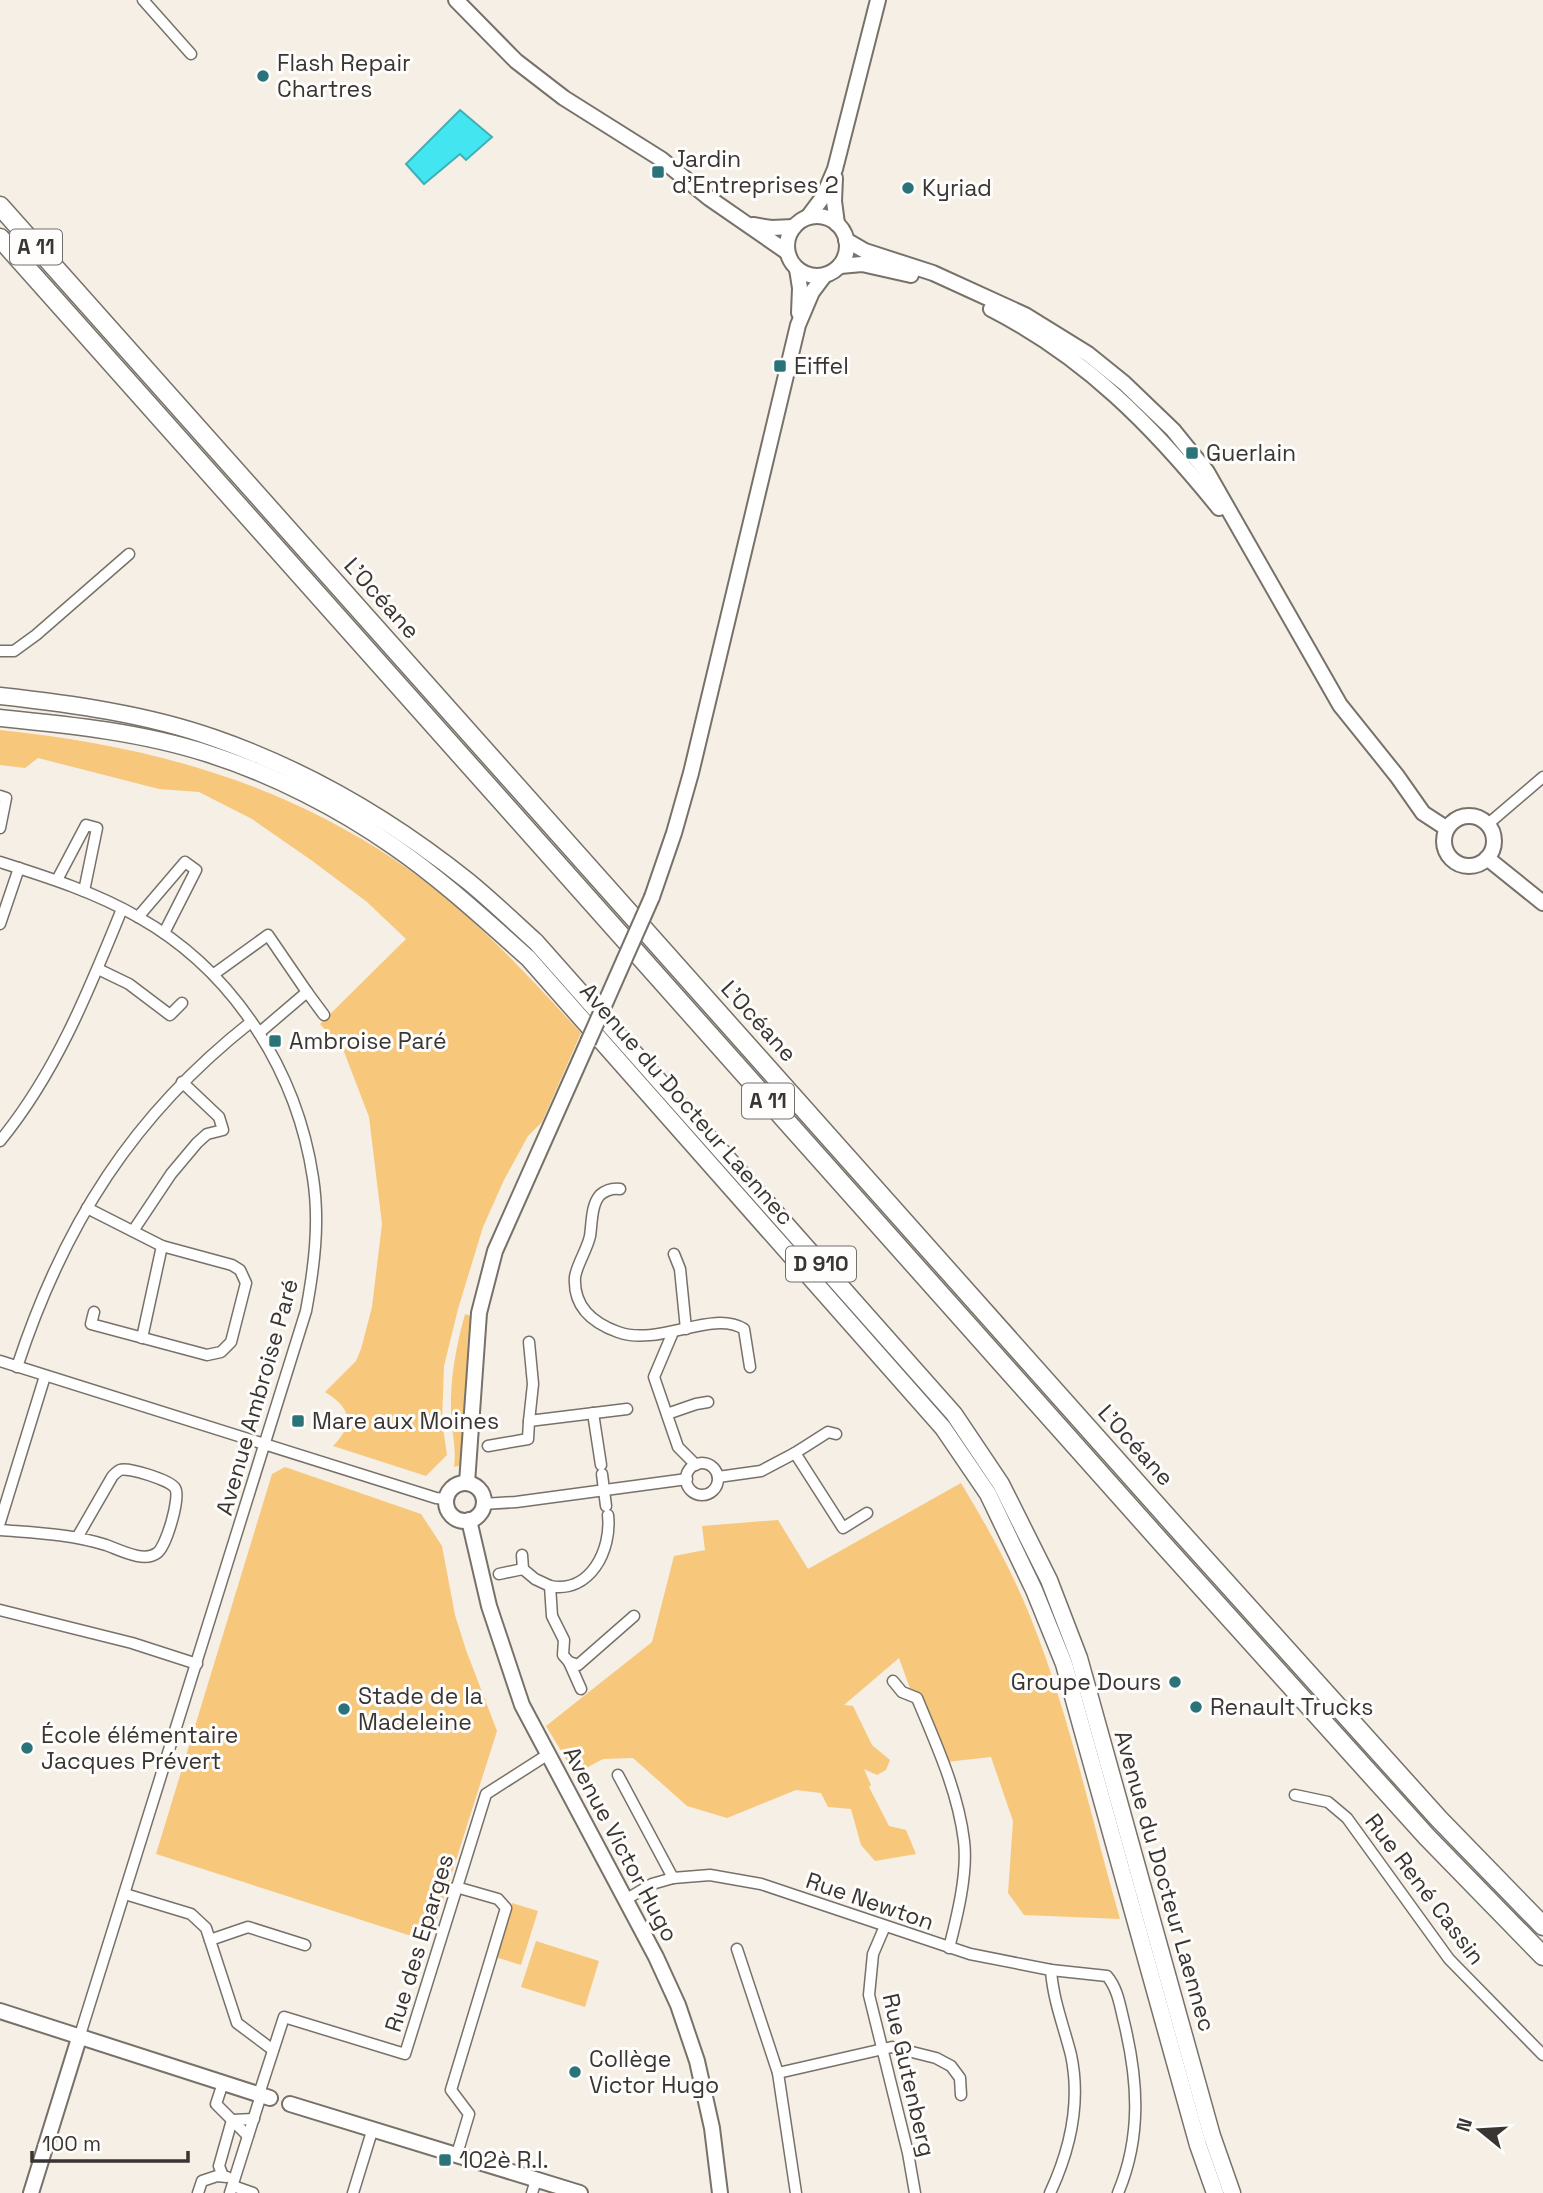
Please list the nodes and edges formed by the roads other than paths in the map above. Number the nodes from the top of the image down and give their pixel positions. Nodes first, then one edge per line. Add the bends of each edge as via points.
1 (143, 0) edge
2 (456, 0) edge
3 (878, 0) edge
4 (191, 54) dead end
5 (835, 169) junction
6 (0, 206) edge
7 (808, 217) junction
8 (744, 224) junction
9 (838, 224) junction
10 (794, 227) junction
11 (0, 238) edge
12 (846, 240) junction
13 (787, 252) junction
14 (840, 266) junction
15 (797, 269) junction
16 (824, 276) junction
17 (798, 324) junction
18 (1144, 420) junction
19 (1168, 435) dead end
20 (1246, 542) junction
21 (129, 554) dead end
22 (0, 651) edge
23 (0, 696) edge
24 (2, 718) edge
25 (1543, 777) edge
26 (0, 796) edge
27 (1488, 824) junction
28 (0, 828) edge
29 (1446, 828) junction
30 (1488, 858) junction
31 (0, 862) edge
32 (19, 868) junction
33 (57, 880) junction
34 (85, 891) junction
35 (1543, 903) edge
36 (122, 909) junction
37 (138, 917) junction
38 (0, 924) edge
39 (164, 933) junction
40 (98, 970) junction
41 (214, 974) junction
42 (307, 992) junction
43 (182, 1003) dead end
44 (324, 1015) dead end
45 (251, 1022) junction
46 (259, 1033) junction
47 (182, 1082) junction
48 (0, 1142) edge
49 (620, 1189) dead end
50 (87, 1208) junction
51 (133, 1231) junction
52 (162, 1246) junction
53 (674, 1254) dead end
54 (94, 1311) dead end
55 (686, 1329) junction
56 (673, 1332) junction
57 (142, 1338) junction
58 (529, 1342) dead end
59 (0, 1361) edge
60 (18, 1367) junction
61 (750, 1367) dead end
62 (45, 1376) junction
63 (708, 1402) dead end
64 (627, 1409) dead end
65 (593, 1413) junction
66 (667, 1414) junction
67 (529, 1421) junction
68 (836, 1434) dead end
69 (265, 1445) junction
70 (488, 1446) dead end
71 (796, 1453) junction
72 (696, 1465) junction
73 (718, 1477) junction
74 (687, 1479) junction
75 (467, 1483) junction
76 (603, 1490) junction
77 (446, 1499) junction
78 (483, 1504) junction
79 (867, 1513) dead end
80 (469, 1520) junction
81 (0, 1522) edge
82 (0, 1530) edge
83 (78, 1536) junction
84 (522, 1555) dead end
85 (523, 1569) junction
86 (499, 1574) dead end
87 (550, 1586) junction
88 (0, 1610) edge
89 (634, 1616) dead end
90 (569, 1662) junction
91 (197, 1664) junction
92 (892, 1681) dead end
93 (581, 1689) dead end
94 (547, 1755) junction
95 (618, 1775) dead end
96 (1295, 1795) dead end
97 (673, 1878) junction
98 (456, 1887) junction
99 (125, 1894) junction
100 (625, 1900) junction
101 (884, 1926) junction
102 (1543, 1926) edge
103 (210, 1940) junction
104 (305, 1945) dead end
105 (949, 1948) junction
106 (737, 1949) dead end
107 (1543, 1956) edge
108 (1051, 1970) junction
109 (0, 2011) edge
110 (80, 2035) junction
111 (881, 2049) junction
112 (273, 2050) junction
113 (1543, 2055) edge
114 (778, 2073) junction
115 (223, 2083) junction
116 (961, 2095) dead end
117 (263, 2096) junction
118 (290, 2104) dead end
119 (254, 2119) junction
120 (232, 2120) junction
121 (373, 2128) junction
122 (248, 2136) junction
123 (457, 2154) junction
124 (223, 2176) junction
125 (233, 2186) edge
126 (534, 2186) edge
127 (31, 2193) edge
128 (198, 2193) edge
129 (253, 2193) edge
130 (353, 2193) edge
131 (580, 2193) edge
132 (720, 2193) edge
133 (796, 2193) edge
134 (915, 2193) edge
135 (1051, 2193) edge
136 (1118, 2193) edge
137 (1215, 2193) edge
138 (1233, 2193) edge

1 - 4 street
2 - 8 street via 516,61 564,98 661,159
3 - 5 street
5 - 7 street
5 - 9 street
6 - 102 highway, L’Océane / A 11 via 1177,1528 1439,1819
7 - 9 street via 821,216
7 - 10 street
8 - 10 street
8 - 13 street
9 - 12 street
10 - 13 street
11 - 107 highway, L’Océane / A 11 via 1170,1552 1427,1837
12 - 14 street
12 - 20 street via 1014,310 1087,354 1173,430 1207,472
13 - 15 street
14 - 16 street
14 - 18 street via 862,264 925,280 1006,317 1059,350
15 - 16 street via 810,276
15 - 17 street
16 - 17 street
17 - 75 street, bridge via 674,833 652,897 495,1251 479,1313
18 - 19 street
18 - 20 street
20 - 29 street via 1340,705 1423,813
21 - 22 street via 36,635 14,651
23 - 138 main road, Avenue du Docteur Laennec / D 910 via 136,717 214,738 307,778 401,831 470,883 536,942 954,1414 1001,1484 1049,1580 1079,1658 1212,2136
24 - 137 main road, Avenue du Docteur Laennec / D 910 via 131,734 209,754 299,790 393,845 528,958 943,1428 988,1494 1064,1664
25 - 27 street
26 - 28 street via 6,798
27 - 29 street via 1466,815
27 - 30 street via 1494,845
29 - 30 street via 1444,844 1451,859 1473,866
30 - 35 street
31 - 32 street, Avenue Ambroise Paré
32 - 33 street, Avenue Ambroise Paré
32 - 38 street
33 - 34 street, Avenue Ambroise Paré
33 - 34 street via 86,825 97,828
34 - 36 street, Avenue Ambroise Paré
36 - 37 street, Avenue Ambroise Paré
36 - 40 street
37 - 39 street, Avenue Ambroise Paré
37 - 39 street via 185,862 196,870
39 - 41 street, Avenue Ambroise Paré
40 - 43 street via 128,984 170,1015
40 - 48 street via 41,1083
41 - 42 street via 268,935
41 - 45 street, Avenue Ambroise Paré
42 - 44 street
42 - 46 street
45 - 46 street, Avenue Ambroise Paré
45 - 47 street
46 - 69 street, Avenue Ambroise Paré via 290,1094 304,1135 316,1228 306,1311
47 - 50 street via 119,1155
47 - 51 street via 219,1116 222,1130 197,1143
49 - 56 street via 599,1196 593,1208 588,1243 575,1276 579,1302 588,1317 617,1332
50 - 51 street
50 - 60 street via 49,1279
51 - 52 street
52 - 57 street
52 - 57 street via 232,1265 246,1283 231,1342 220,1352 207,1355
53 - 55 street via 680,1269
54 - 57 street via 91,1324
55 - 56 street
55 - 61 street via 735,1323 744,1329
56 - 66 street via 654,1377
58 - 67 street via 533,1384
59 - 60 street
60 - 62 street
62 - 69 street
62 - 81 street
63 - 66 street
64 - 65 street
65 - 67 street
65 - 76 street
66 - 72 street via 678,1447
67 - 70 street via 528,1439
68 - 71 street via 828,1432
69 - 77 street
69 - 91 street, Avenue Ambroise Paré
71 - 73 street via 761,1471
71 - 79 street via 843,1528
72 - 73 street via 708,1464
72 - 74 street
73 - 74 street via 716,1488 701,1495 692,1491
74 - 76 street
75 - 77 street via 456,1485
75 - 78 street via 478,1488
76 - 78 street
76 - 87 street via 607,1545 591,1572 578,1583 562,1589
77 - 80 street via 452,1515
78 - 80 street
80 - 94 street, Avenue Victor Hugo via 505,1659
82 - 83 street
83 - 83 street via 142,1557 155,1556 163,1549 176,1488 128,1469 119,1471
84 - 85 street
85 - 86 street
85 - 87 street
87 - 90 street via 552,1616
88 - 91 street
89 - 90 street via 578,1665
90 - 93 street
91 - 99 street, Avenue Ambroise Paré
92 - 105 street via 917,1698 956,1797 965,1843
94 - 98 street, Rue des Eparges via 486,1794
94 - 100 street, Avenue Victor Hugo
95 - 97 street
96 - 113 street, Rue René Cassin via 1328,1802 1347,1818 1449,1959
97 - 100 street, Rue Newton
97 - 101 street, Rue Newton via 710,1875 761,1884
98 - 112 street, Rue des Eparges via 405,2054 284,2017
98 - 123 street via 498,1899 506,1908 452,2090 469,2114
99 - 103 street via 191,1914 206,1928
99 - 110 street, Avenue Ambroise Paré
100 - 132 street, Avenue Victor Hugo via 678,2005 697,2061
101 - 105 street, Rue Newton
101 - 111 street, Rue Gutenberg via 873,1954 869,1995
103 - 104 street via 248,1927
103 - 112 street via 237,2022
105 - 108 street, Rue Newton
106 - 114 street
108 - 135 street via 1075,2091 1070,2137
108 - 136 street, Rue Newton via 1107,1976 1118,1996 1136,2092 1133,2138
109 - 110 street
110 - 115 street
110 - 127 street
111 - 114 street
111 - 116 street via 892,2047 944,2061 960,2078
111 - 134 street, Rue Gutenberg
112 - 117 street, Rue des Eparges
114 - 133 street
115 - 117 street
115 - 120 street via 216,2104
117 - 119 street, Rue des Eparges
118 - 121 street
119 - 120 street
119 - 122 street, Rue des Eparges
120 - 122 street
120 - 124 street via 219,2166
121 - 123 street
121 - 130 street
122 - 125 street, Rue des Eparges
123 - 126 street
124 - 125 street
124 - 128 street via 202,2180
125 - 129 street
126 - 131 street

